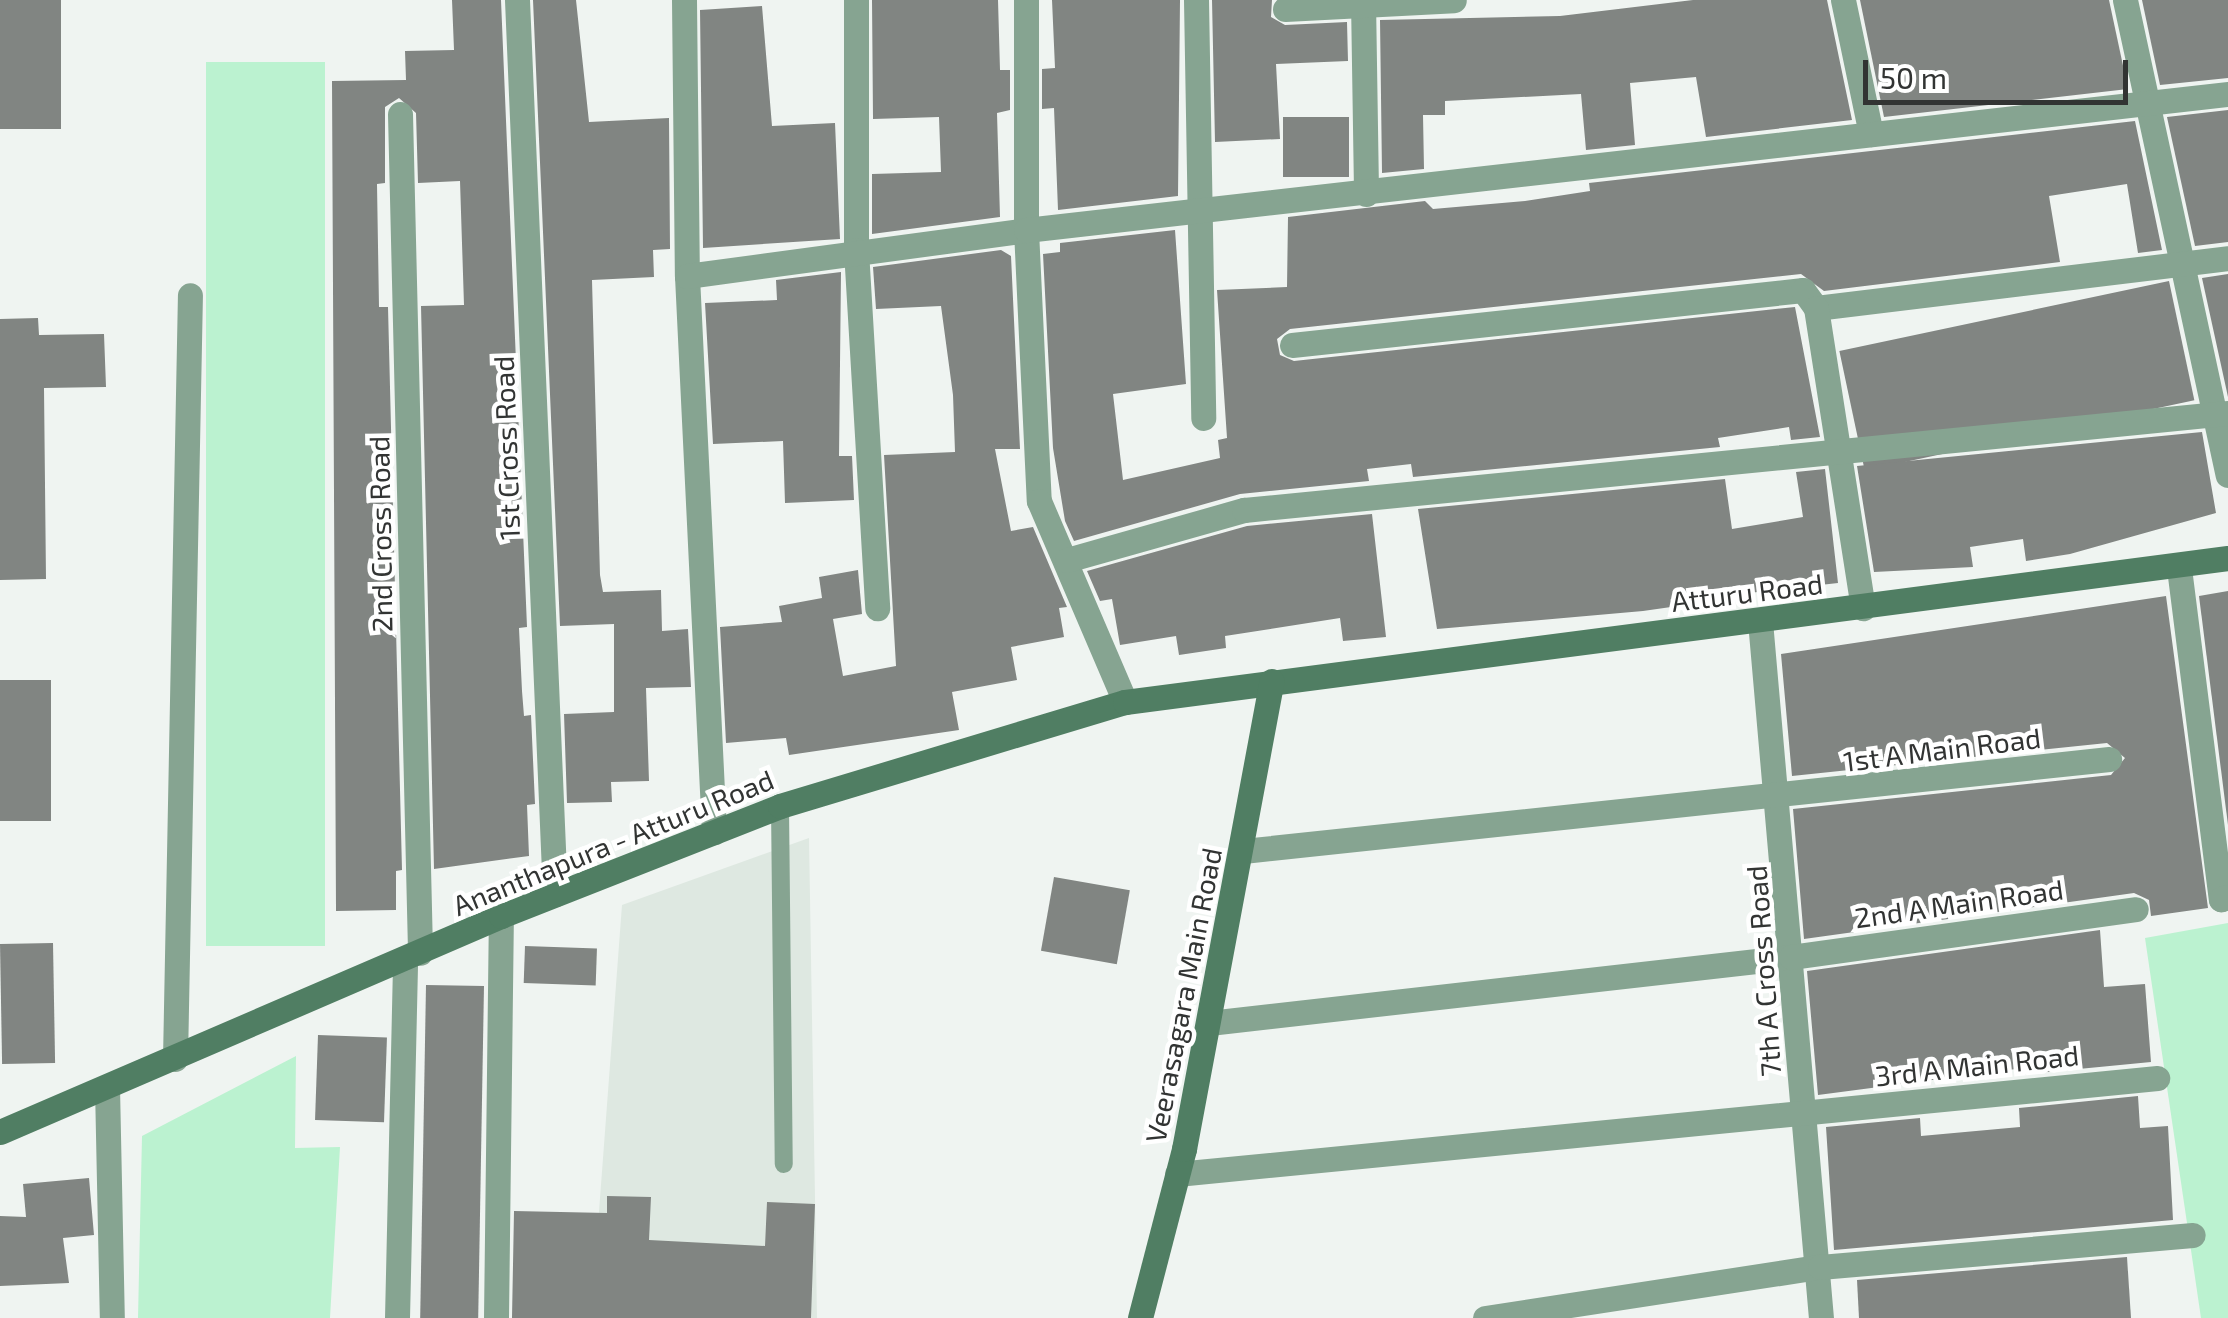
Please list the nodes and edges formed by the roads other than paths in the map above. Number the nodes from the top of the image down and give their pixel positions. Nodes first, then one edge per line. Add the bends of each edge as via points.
1 (517, 0) edge
2 (684, 0) edge
3 (856, 0) edge
4 (1026, 0) edge
5 (1196, 0) edge
6 (1454, 0) edge
7 (1843, 0) edge
8 (2125, 0) edge
9 (1364, 3) edge
10 (1284, 9) dead end
11 (2228, 94) edge
12 (2147, 103) junction
13 (400, 114) dead end
14 (1871, 134) junction
15 (1366, 194) junction
16 (1199, 214) junction
17 (1026, 230) junction
18 (856, 250) junction
19 (2228, 258) edge
20 (2182, 264) junction
21 (687, 276) junction
22 (190, 295) dead end
23 (1816, 308) junction
24 (1292, 345) dead end
25 (2222, 414) edge
26 (1203, 418) dead end
27 (1838, 451) junction
28 (2228, 475) edge
29 (2228, 558) edge
30 (1067, 560) junction
31 (2179, 568) junction
32 (877, 608) dead end
33 (1863, 608) junction
34 (1760, 620) junction
35 (1272, 681) junction
36 (1125, 702) junction
37 (2109, 759) dead end
38 (1781, 799) junction
39 (780, 806) junction
40 (714, 832) junction
41 (1243, 850) junction
42 (556, 894) junction
43 (2228, 897) edge
44 (2136, 909) dead end
45 (501, 916) junction
46 (413, 956) junction
47 (1792, 957) junction
48 (1209, 1023) junction
49 (175, 1059) junction
50 (2156, 1078) dead end
51 (107, 1088) junction
52 (1804, 1112) junction
53 (0, 1132) edge
54 (784, 1164) dead end
55 (1177, 1174) junction
56 (2193, 1235) dead end
57 (1820, 1267) junction
58 (112, 1318) edge
59 (397, 1318) edge
60 (496, 1318) edge
61 (1140, 1318) edge
62 (1485, 1318) edge
63 (1821, 1318) edge

1 - 42 street, 1st Cross Road
2 - 21 street
3 - 18 street
4 - 17 street
5 - 16 street
6 - 9 street
7 - 14 street
8 - 12 street
9 - 10 street
9 - 15 street
11 - 12 street
12 - 14 street
12 - 20 street
13 - 46 street, 2nd Cross Road
14 - 15 street
15 - 16 street
16 - 17 street
16 - 26 street
17 - 18 street
17 - 30 street via 1039,500
18 - 21 street
18 - 32 street
19 - 20 street
20 - 23 street
20 - 25 street
21 - 40 street
22 - 49 street
23 - 24 street via 1803,290
23 - 27 street
25 - 27 street
25 - 28 street
27 - 30 street via 1244,510
27 - 33 street
29 - 31 street, Atturu Road
30 - 36 street
31 - 33 street, Atturu Road
31 - 43 street via 2220,899
33 - 34 street, Atturu Road
34 - 35 street, Atturu Road
34 - 38 street, 7th A Cross Road
35 - 36 street, Ananthapura - Atturu Road
35 - 41 street, Veerasagara Main Road
36 - 39 street, Ananthapura - Atturu Road
37 - 38 street, 1st A Main Road
38 - 41 street, 1st A Main Road
38 - 47 street, 7th A Cross Road
39 - 40 street, Ananthapura - Atturu Road
39 - 54 lane
40 - 42 street, Ananthapura - Atturu Road
41 - 48 street, Veerasagara Main Road
42 - 45 street, Ananthapura - Atturu Road
44 - 47 street, 2nd A Main Road
45 - 46 street, Ananthapura - Atturu Road
45 - 60 street
46 - 49 street, Ananthapura - Atturu Road
46 - 59 street, 2nd Cross Road
47 - 48 street, 2nd A Main Road
47 - 52 street, 7th A Cross Road
48 - 55 street, Veerasagara Main Road
49 - 51 street, Ananthapura - Atturu Road
50 - 52 street, 3rd A Main Road
51 - 53 street, Ananthapura - Atturu Road
51 - 58 street
52 - 55 street, 3rd A Main Road
52 - 57 street, 7th A Cross Road
55 - 61 street, Veerasagara Main Road
56 - 57 street
57 - 62 street
57 - 63 street, 7th A Cross Road

